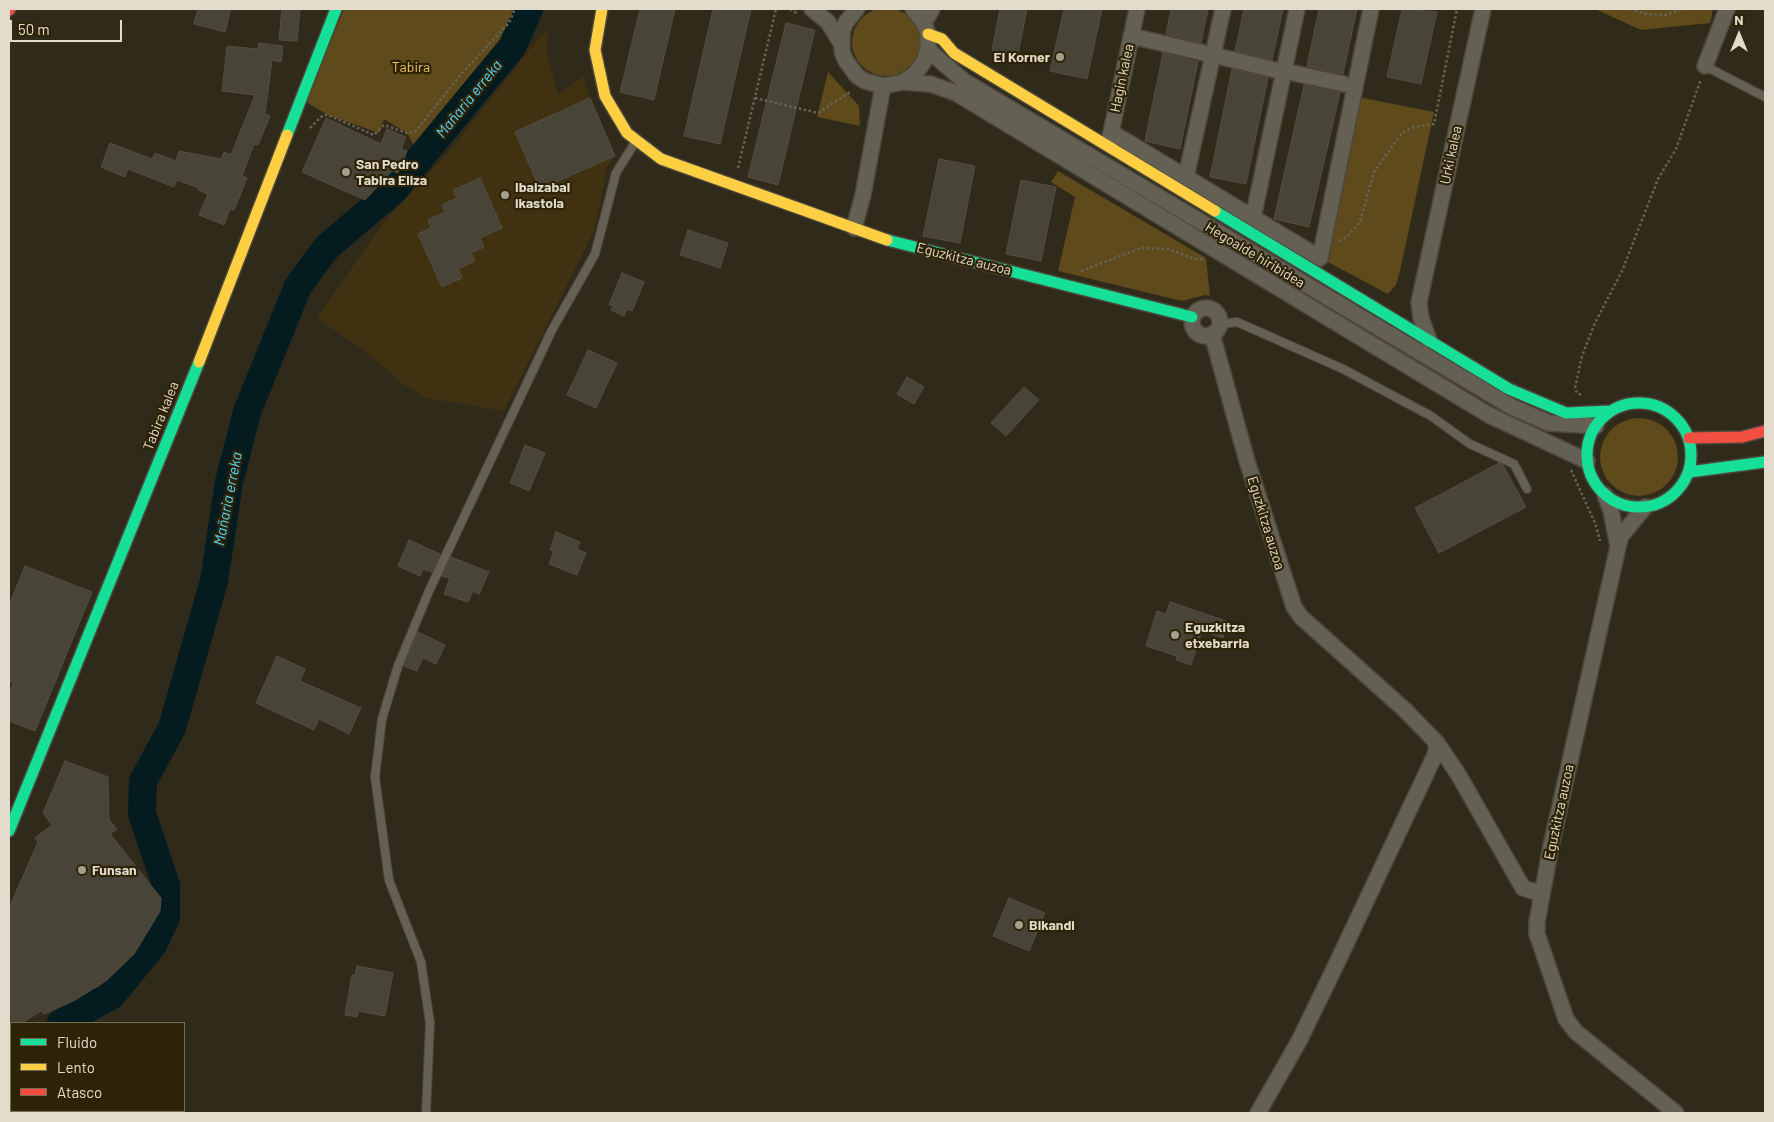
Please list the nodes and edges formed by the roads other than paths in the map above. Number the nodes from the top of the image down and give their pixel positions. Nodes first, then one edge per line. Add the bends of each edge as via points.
1 (336, 9) edge
2 (602, 9) edge
3 (812, 9) edge
4 (857, 9) edge
5 (913, 9) edge
6 (932, 9) edge
7 (1137, 9) edge
8 (1223, 9) edge
9 (1297, 9) edge
10 (1371, 9) edge
11 (1483, 9) edge
12 (1727, 9) edge
13 (926, 28) junction
14 (1131, 36) junction
15 (841, 43) junction
16 (928, 50) junction
17 (1208, 54) junction
18 (1705, 66) joint
19 (1279, 70) junction
20 (903, 82) junction
21 (1344, 84) dead end
22 (883, 86) junction
23 (1765, 97) edge
24 (1109, 139) junction
25 (636, 141) junction
26 (1186, 177) junction
27 (1253, 218) junction
28 (854, 228) junction
29 (1419, 302) junction
30 (1390, 316) junction
31 (1192, 318) junction
32 (1216, 329) junction
33 (1429, 340) junction
34 (1611, 411) junction
35 (1596, 426) junction
36 (1765, 431) edge
37 (1689, 438) junction
38 (1587, 461) junction
39 (1765, 462) edge
40 (1689, 472) junction
41 (1527, 489) dead end
42 (1605, 495) junction
43 (1645, 507) junction
44 (1618, 548) junction
45 (1437, 743) junction
46 (9, 831) edge
47 (1542, 894) junction
48 (426, 1113) edge
49 (1258, 1113) edge
50 (1676, 1113) edge

1 - 46 street, Tabira kalea via 176,420
2 - 25 street, Eguzkitza auzoa via 595,50 600,77 614,113
3 - 15 street via 828,22
4 - 15 street via 846,22
5 - 13 street
6 - 13 street
7 - 14 street, Hagin kalea
8 - 17 street
9 - 19 street
10 - 27 street via 1320,258
11 - 29 street, Urki kalea
12 - 18 street
13 - 16 street
13 - 24 street via 954,53
14 - 17 street
14 - 24 street, Hagin kalea
15 - 22 street via 846,61 857,76
16 - 20 street via 915,74
16 - 35 street, Hegoalde hiribidea via 964,81 1512,407 1548,423
17 - 19 street
17 - 26 street
18 - 23 lane
19 - 21 street
19 - 27 street
20 - 22 street
20 - 38 street via 930,84 956,93 1489,415
22 - 28 street
24 - 26 street
24 - 30 street
25 - 28 street, Eguzkitza auzoa via 661,159
25 - 48 lane via 616,173 595,254 552,330 429,591 398,666 382,718 374,777 389,880 421,962 430,1024
26 - 27 street
28 - 31 street, Eguzkitza auzoa via 887,240
29 - 30 street via 1406,314
29 - 33 street via 1420,318
30 - 33 street
31 - 32 street via 1193,327 1199,334
31 - 32 street, Eguzkitza auzoa via 1202,308 1212,308 1218,315
32 - 41 lane via 1237,322 1343,369 1431,416 1470,444 1514,464
32 - 45 street, Eguzkitza auzoa via 1247,461 1294,607
33 - 34 street via 1467,365 1534,401 1576,414
34 - 35 street
34 - 37 street via 1634,403 1657,406 1676,418
35 - 38 street via 1587,448
36 - 37 street via 1742,437
37 - 40 street
38 - 42 street via 1596,485
39 - 40 street
40 - 43 street via 1684,483 1668,499
42 - 43 street via 1631,507
42 - 44 street
43 - 44 street via 1626,529
44 - 47 street, Eguzkitza auzoa
45 - 47 street, Eguzkitza auzoa via 1523,888
45 - 49 street via 1435,755 1335,967
47 - 50 street via 1537,934 1566,1019 1576,1032

